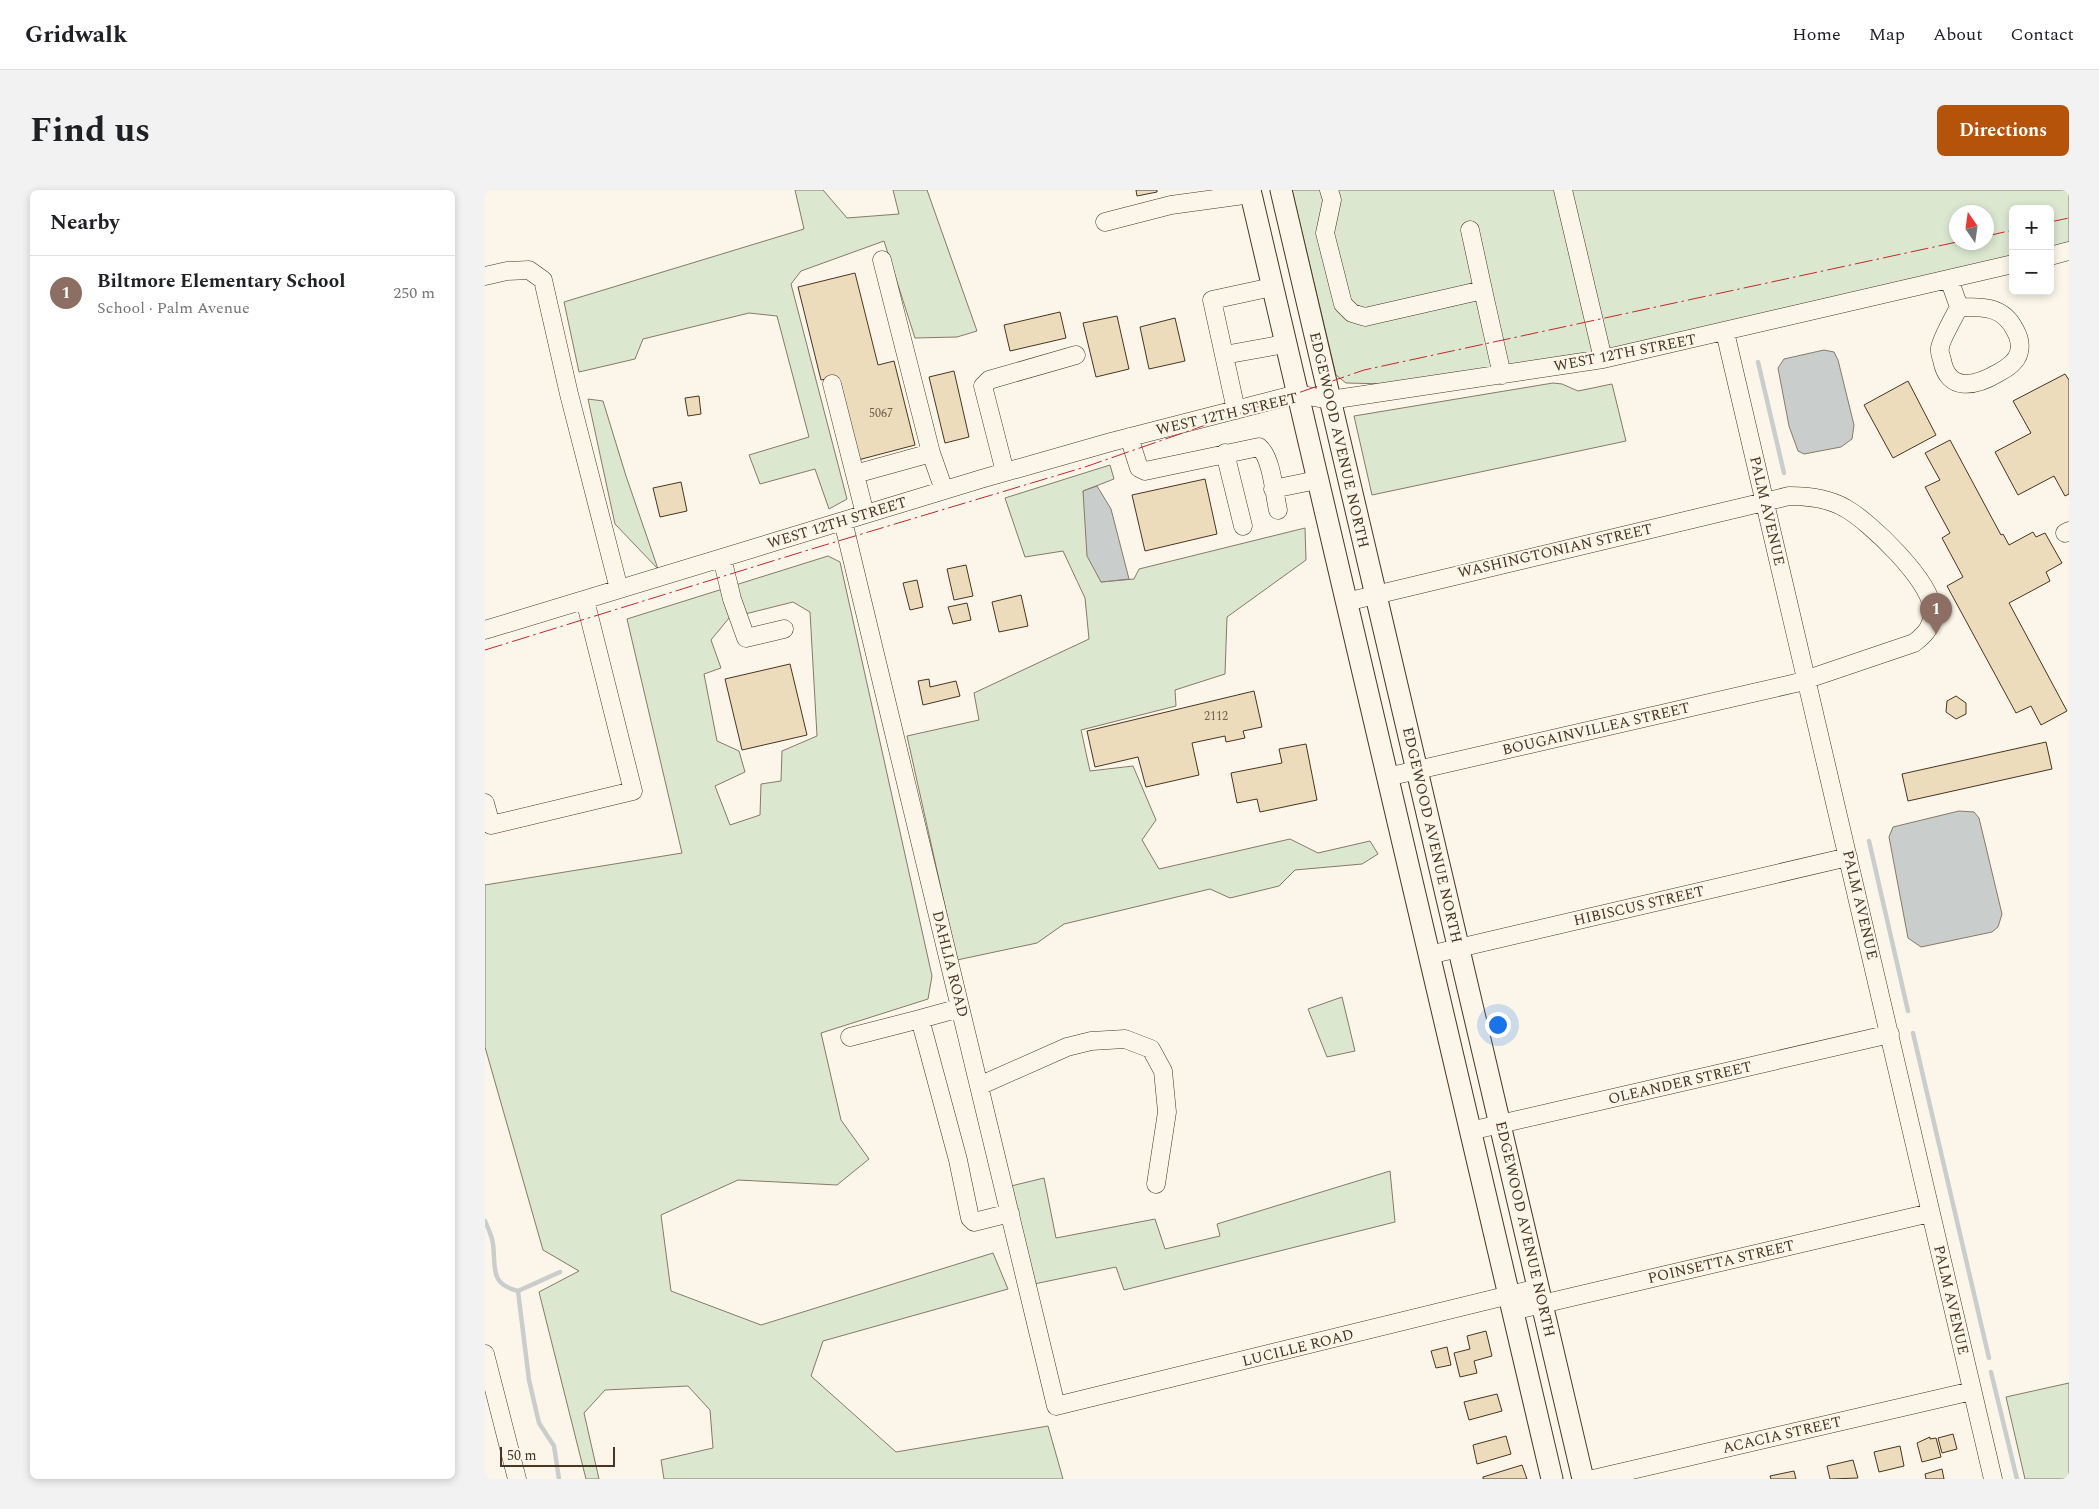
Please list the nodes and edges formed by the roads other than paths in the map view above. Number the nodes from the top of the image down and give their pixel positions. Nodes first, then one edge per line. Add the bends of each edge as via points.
1 (1281, 190) edge
2 (1329, 190) edge
3 (1563, 190) edge
4 (1250, 192) edge
5 (1105, 222) dead end
6 (1470, 230) dead end
7 (2069, 251) edge
8 (2054, 255) edge
9 (883, 260) dead end
10 (2009, 265) edge
11 (485, 276) edge
12 (1949, 279) junction
13 (1272, 287) junction
14 (1483, 290) junction
15 (1959, 307) junction
16 (1725, 332) junction
17 (1285, 344) junction
18 (1076, 355) dead end
19 (1224, 356) junction
20 (1603, 359) junction
21 (1501, 375) junction
22 (832, 384) dead end
23 (1297, 394) junction
24 (1330, 400) junction
25 (1236, 410) junction
26 (1129, 437) junction
27 (931, 453) junction
28 (1225, 453) junction
29 (1005, 472) junction
30 (855, 474) junction
31 (1317, 480) junction
32 (1273, 489) junction
33 (944, 490) junction
34 (1765, 501) junction
35 (1278, 510) dead end
36 (865, 514) junction
37 (843, 521) junction
38 (1243, 526) dead end
39 (722, 558) junction
40 (619, 589) junction
41 (1375, 594) junction
42 (585, 600) junction
43 (1346, 602) junction
44 (784, 629) dead end
45 (485, 630) edge
46 (1806, 680) junction
47 (1417, 771) junction
48 (1387, 778) junction
49 (485, 803) edge
50 (1848, 857) junction
51 (1459, 948) junction
52 (1429, 955) junction
53 (960, 1008) junction
54 (920, 1019) junction
55 (1890, 1034) junction
56 (850, 1036) dead end
57 (979, 1086) junction
58 (1500, 1125) junction
59 (1470, 1132) junction
60 (1156, 1184) dead end
61 (1930, 1212) junction
62 (1010, 1213) junction
63 (1540, 1296) junction
64 (1511, 1303) junction
65 (485, 1354) edge
66 (1972, 1391) junction
67 (1057, 1406) joint
68 (517, 1479) edge
69 (1552, 1479) edge
70 (1583, 1479) edge
71 (1593, 1479) edge
72 (1993, 1479) edge

1 - 24 main road, EDGEWOOD AVENUE NORTH
2 - 14 street via 1332,200 1325,233 1343,304 1352,313 1365,317
3 - 20 street
4 - 5 street via 1171,205
4 - 13 main road, EDGEWOOD AVENUE NORTH
6 - 14 street
7 - 8 street
9 - 27 street
10 - 12 street, WEST 12TH STREET
11 - 40 street via 529,270 543,280
12 - 15 street
12 - 16 street, WEST 12TH STREET
13 - 17 main road, EDGEWOOD AVENUE NORTH
13 - 19 street via 1212,300
14 - 21 street
15 - 15 street via 1939,348 1949,377 1961,384 1974,384 2012,365 2019,352 2019,338 2009,318 1981,307
16 - 20 street, WEST 12TH STREET
16 - 34 street, PALM AVENUE
17 - 19 street
17 - 23 main road, EDGEWOOD AVENUE NORTH
18 - 29 street via 989,380 983,386
19 - 25 street
20 - 21 street, WEST 12TH STREET
21 - 24 street, WEST 12TH STREET
22 - 30 street
23 - 24 street, WEST 12TH STREET
23 - 25 street, WEST 12TH STREET
23 - 31 main road, EDGEWOOD AVENUE NORTH
24 - 41 main road, EDGEWOOD AVENUE NORTH
25 - 26 street, WEST 12TH STREET
26 - 28 street via 1139,468 1145,470
26 - 29 street, WEST 12TH STREET
27 - 30 street
27 - 33 street
28 - 32 street via 1259,447 1264,451
28 - 38 street
29 - 33 street, WEST 12TH STREET
30 - 36 street
31 - 32 street
31 - 43 main road, EDGEWOOD AVENUE NORTH
32 - 35 street
33 - 36 street, WEST 12TH STREET
34 - 41 street, WASHINGTONIAN STREET
34 - 46 street, PALM AVENUE
34 - 46 street, WASHINGTONIAN STREET via 1807,496 1845,508 1912,569 1932,607 1932,622 1926,634 1914,643
36 - 37 street, WEST 12TH STREET
37 - 39 street, WEST 12TH STREET
37 - 53 street, DAHLIA ROAD
39 - 40 street, WEST 12TH STREET
39 - 44 street via 746,638
40 - 42 street, WEST 12TH STREET
41 - 43 street, WASHINGTONIAN STREET
41 - 47 main road, EDGEWOOD AVENUE NORTH
42 - 45 street, WEST 12TH STREET
42 - 49 street via 633,791 491,825
43 - 48 main road, EDGEWOOD AVENUE NORTH
46 - 47 street, BOUGAINVILLEA STREET
46 - 50 street, PALM AVENUE
47 - 48 street, BOUGAINVILLEA STREET
47 - 51 main road, EDGEWOOD AVENUE NORTH
48 - 52 main road, EDGEWOOD AVENUE NORTH
50 - 51 street, HIBISCUS STREET
50 - 55 street, PALM AVENUE
51 - 52 street, HIBISCUS STREET
51 - 58 main road, EDGEWOOD AVENUE NORTH
52 - 59 main road, EDGEWOOD AVENUE NORTH
53 - 54 street
53 - 57 street, DAHLIA ROAD
54 - 56 street
54 - 62 street via 970,1218 974,1222
55 - 58 street, OLEANDER STREET
55 - 61 street, PALM AVENUE
57 - 60 street via 1067,1047 1091,1041 1125,1039 1151,1049 1163,1071 1167,1112
57 - 62 street, DAHLIA ROAD
58 - 59 street, OLEANDER STREET
58 - 63 main road, EDGEWOOD AVENUE NORTH
59 - 64 main road, EDGEWOOD AVENUE NORTH
61 - 63 street, POINSETTA STREET
61 - 66 street, PALM AVENUE
62 - 67 street, DAHLIA ROAD
63 - 64 street, LUCILLE ROAD
63 - 70 main road, EDGEWOOD AVENUE NORTH
64 - 67 street, LUCILLE ROAD
64 - 69 main road, EDGEWOOD AVENUE NORTH
65 - 68 street
66 - 71 street, ACACIA STREET
66 - 72 street, PALM AVENUE

